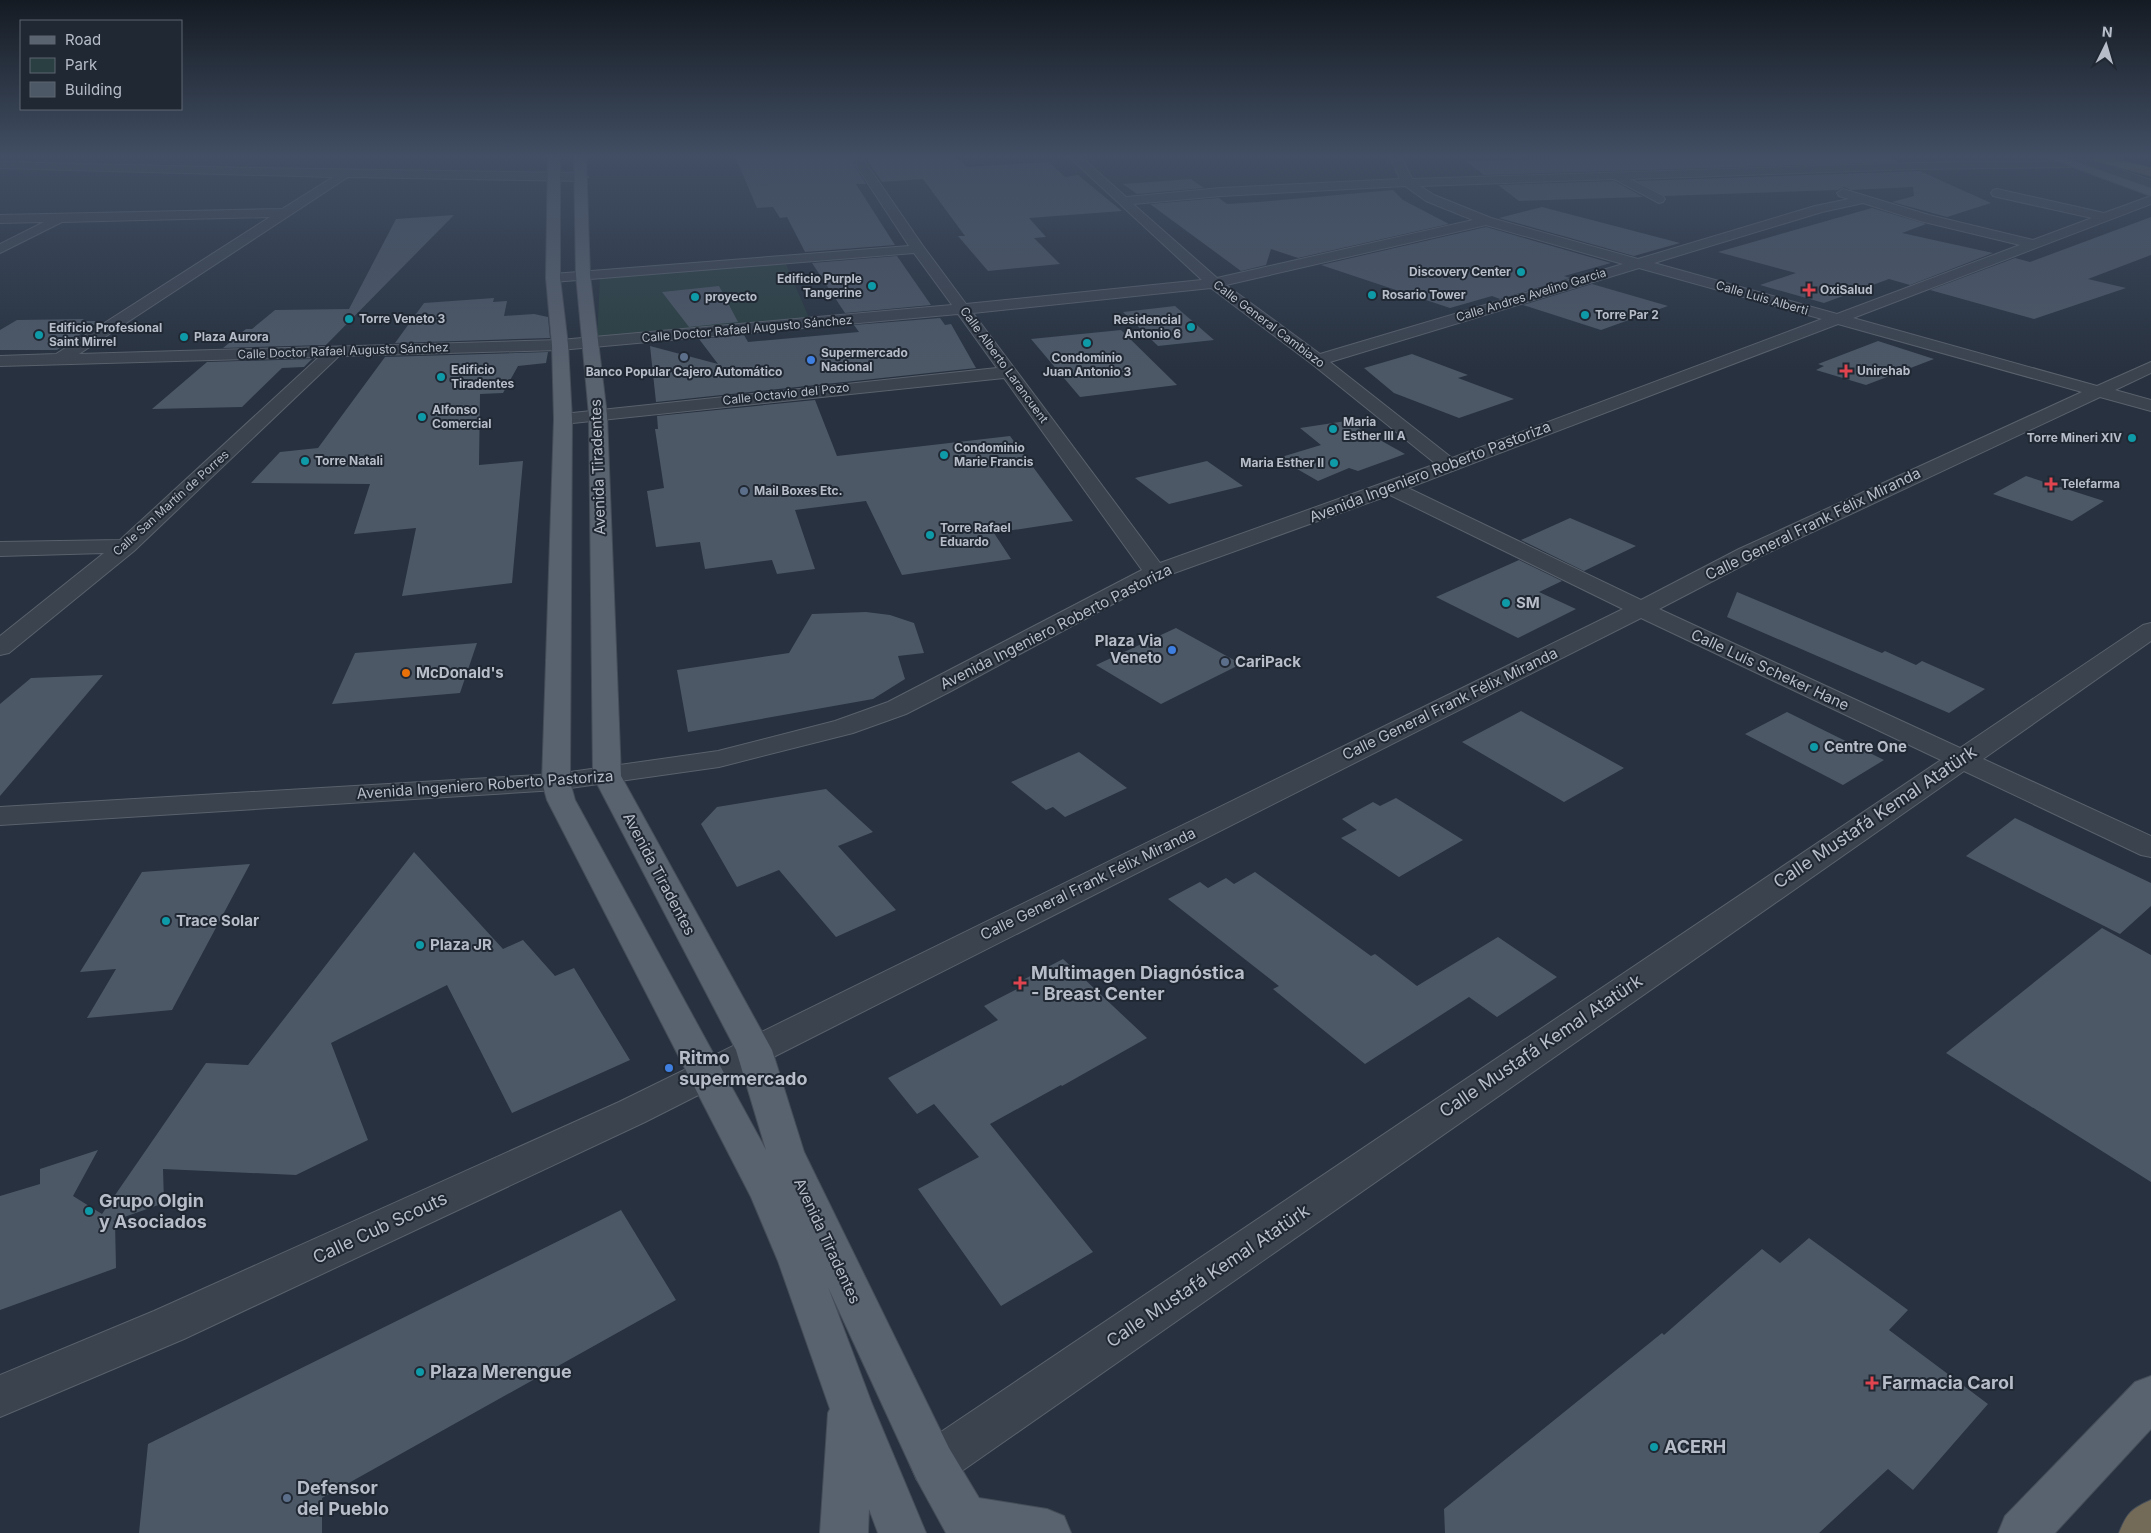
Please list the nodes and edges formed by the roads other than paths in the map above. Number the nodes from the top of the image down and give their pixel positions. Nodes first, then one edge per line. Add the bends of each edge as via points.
1 (43, 228) edge
2 (264, 228) edge
3 (553, 228) edge
4 (583, 228) edge
5 (903, 228) edge
6 (1152, 228) edge
7 (1457, 228) edge
8 (1510, 228) edge
9 (1760, 228) edge
10 (1965, 228) edge
11 (2076, 228) edge
12 (2033, 244) junction
13 (0, 249) edge
14 (918, 249) junction
15 (1640, 263) junction
16 (583, 275) junction
17 (552, 278) junction
18 (1214, 283) junction
19 (964, 309) junction
20 (1832, 319) junction
21 (591, 343) junction
22 (560, 345) junction
23 (335, 351) junction
24 (59, 359) junction
25 (1318, 360) junction
26 (0, 361) edge
27 (2151, 367) edge
28 (1008, 372) junction
29 (2099, 392) junction
30 (2151, 406) edge
31 (598, 415) junction
32 (563, 419) junction
33 (1449, 465) junction
34 (1391, 488) junction
35 (126, 546) junction
36 (0, 549) edge
37 (1155, 572) junction
38 (1641, 610) junction
39 (2151, 630) edge
40 (0, 648) edge
41 (1961, 758) junction
42 (607, 776) junction
43 (556, 782) junction
44 (0, 816) edge
45 (2151, 848) edge
46 (754, 1050) junction
47 (706, 1075) junction
48 (0, 1396) edge
49 (2151, 1397) edge
50 (850, 1404) junction
51 (933, 1464) junction
52 (2151, 1524) edge
53 (969, 1527) edge
54 (844, 1533) edge
55 (902, 1533) edge
56 (1047, 1533) edge
57 (2022, 1533) edge
58 (2143, 1533) edge

1 - 13 street
2 - 24 street
3 - 17 main road
4 - 16 main road, Avenida Tiradentes
5 - 14 street, Calle Alberto Larancuent
6 - 18 street, Calle General Cambiazo
7 - 18 street, Calle Doctor Rafael Augusto Sánchez
8 - 15 street, Calle Luis Alberti
9 - 15 street, Calle Andres Avelino Garcia
10 - 12 street
11 - 12 street, Avenida Ingeniero Roberto Pastoriza
12 - 20 street, Avenida Ingeniero Roberto Pastoriza
14 - 16 street
14 - 19 street, Calle Alberto Larancuent
15 - 20 street, Calle Luis Alberti
15 - 25 street, Calle Andres Avelino Garcia
16 - 17 street
16 - 21 main road, Avenida Tiradentes
17 - 22 main road
18 - 19 street, Calle Doctor Rafael Augusto Sánchez
18 - 25 street, Calle General Cambiazo
19 - 21 street, Calle Doctor Rafael Augusto Sánchez
19 - 28 street, Calle Alberto Larancuent
20 - 29 street, Calle Luis Alberti
20 - 33 street, Avenida Ingeniero Roberto Pastoriza
21 - 22 street, Calle Doctor Rafael Augusto Sánchez
21 - 31 main road, Avenida Tiradentes
22 - 23 street, Calle Doctor Rafael Augusto Sánchez
22 - 32 main road
23 - 24 street, Calle Doctor Rafael Augusto Sánchez
23 - 35 street, Calle San Martín de Porres
24 - 26 street, Calle Doctor Rafael Augusto Sánchez
25 - 33 street, Calle General Cambiazo
27 - 29 street, Calle General Frank Félix Miranda
28 - 31 street, Calle Octavio del Pozo
28 - 37 street, Calle Alberto Larancuent
29 - 30 street, Calle Luis Alberti
29 - 38 street, Calle General Frank Félix Miranda via 1747,554
31 - 32 street, Calle Octavio del Pozo
31 - 42 main road, Avenida Tiradentes
32 - 43 main road
33 - 34 street, Avenida Ingeniero Roberto Pastoriza
34 - 37 street, Avenida Ingeniero Roberto Pastoriza
34 - 38 street, Calle Luis Scheker Hane
35 - 36 street
35 - 40 street, Calle San Martín de Porres
37 - 42 street, Avenida Ingeniero Roberto Pastoriza via 942,686 888,711 844,727 728,756
38 - 41 street, Calle Luis Scheker Hane
38 - 46 street, Calle General Frank Félix Miranda
39 - 41 street, Calle Mustafá Kemal Atatürk
41 - 45 street, Calle Luis Scheker Hane
41 - 51 street, Calle Mustafá Kemal Atatürk
42 - 43 street, Avenida Ingeniero Roberto Pastoriza
42 - 46 main road, Avenida Tiradentes
43 - 44 street, Avenida Ingeniero Roberto Pastoriza
43 - 47 main road via 561,800
46 - 47 street, Calle Cub Scouts
46 - 51 main road, Avenida Tiradentes via 785,1152
47 - 48 street, Calle Cub Scouts via 169,1325
47 - 50 main road via 770,1195 798,1261
49 - 57 main road
50 - 54 main road
50 - 55 main road
51 - 53 main road, Avenida Tiradentes
52 - 58 highway
53 - 56 main road via 998,1524

